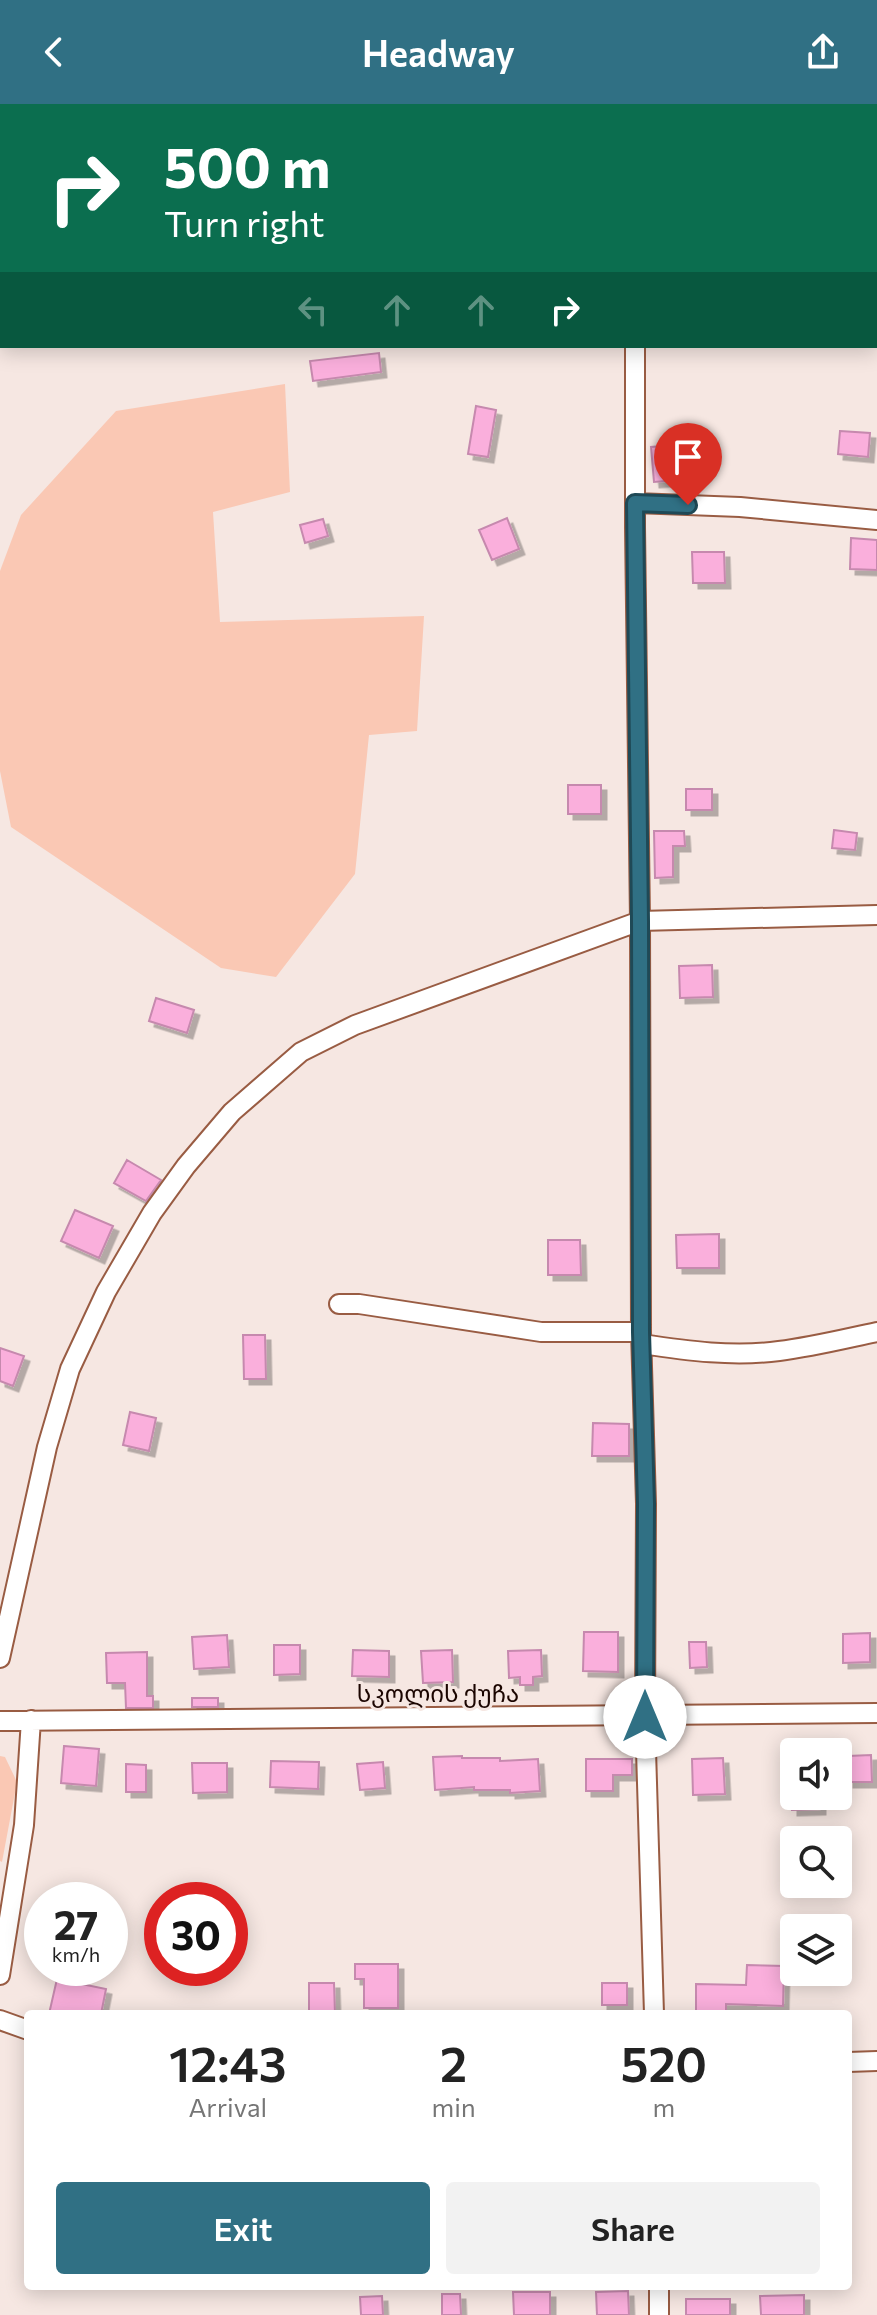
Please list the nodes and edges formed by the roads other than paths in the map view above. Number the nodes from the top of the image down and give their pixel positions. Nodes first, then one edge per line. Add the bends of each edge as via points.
1 (635, 348) edge
2 (635, 503) junction
3 (877, 520) edge
4 (877, 915) edge
5 (640, 921) junction
6 (339, 1304) dead end
7 (877, 1332) edge
8 (642, 1338) junction
9 (0, 1658) edge
10 (877, 1713) edge
11 (645, 1717) junction
12 (31, 1720) junction
13 (0, 1721) edge
14 (0, 1975) edge
15 (654, 2010) edge
16 (0, 2020) edge
17 (24, 2029) edge
18 (877, 2061) edge
19 (852, 2062) edge
20 (659, 2290) edge
21 (659, 2315) edge

1 - 2 street
2 - 3 street
2 - 5 street
4 - 5 street
5 - 8 street
5 - 9 street via 355,1025 301,1052 232,1112 152,1213 70,1369
6 - 8 street via 541,1332
7 - 8 street via 776,1351 734,1353
8 - 11 street
10 - 11 street, სკოლის ქუჩა
11 - 12 street, სკოლის ქუჩა
11 - 15 street
12 - 13 street, სკოლის ქუჩა
12 - 14 street via 24,1825
16 - 17 street
18 - 19 street
20 - 21 street

